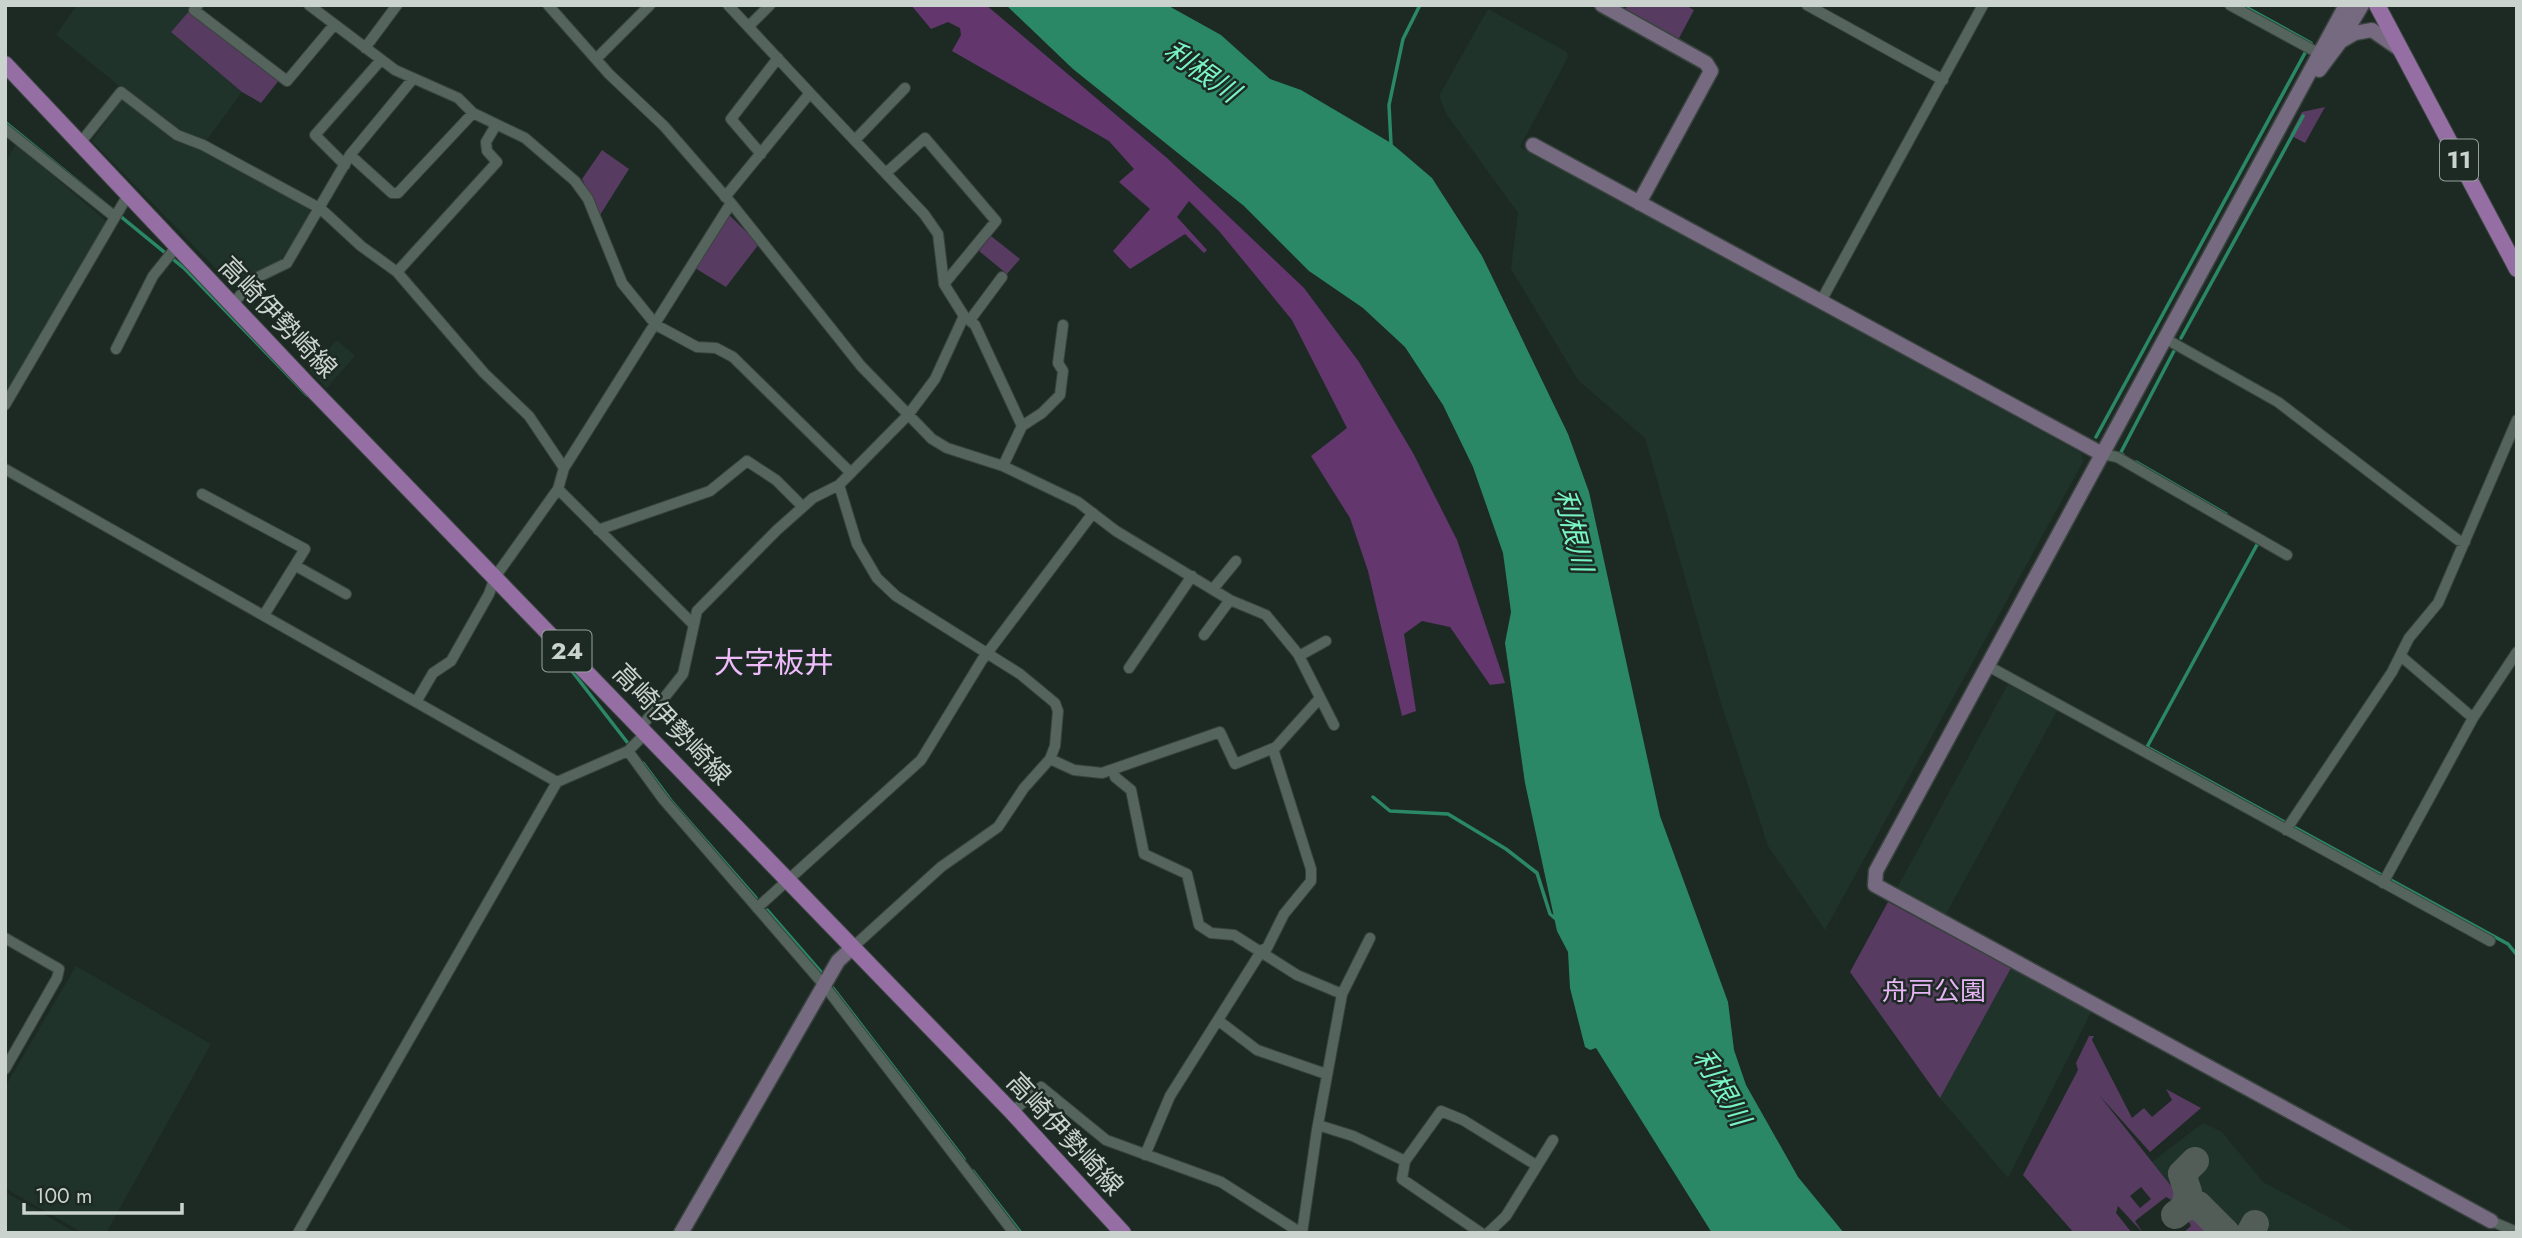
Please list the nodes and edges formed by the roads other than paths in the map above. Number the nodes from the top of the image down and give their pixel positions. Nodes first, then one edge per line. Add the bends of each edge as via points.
1 (198, 5) edge
2 (309, 5) edge
3 (397, 5) edge
4 (548, 5) edge
5 (770, 5) edge
6 (1602, 5) edge
7 (1807, 5) edge
8 (1983, 5) edge
9 (2230, 5) edge
10 (2346, 5) edge
11 (2361, 5) edge
12 (2377, 5) edge
13 (646, 6) edge
14 (733, 7) edge
15 (334, 25) junction
16 (749, 26) junction
17 (2340, 42) junction
18 (365, 48) junction
19 (2401, 51) junction
20 (778, 58) junction
21 (2322, 58) junction
22 (596, 59) junction
23 (381, 60) junction
24 (8, 67) edge
25 (412, 80) junction
26 (1943, 80) junction
27 (905, 88) dead end
28 (810, 93) junction
29 (473, 113) junction
30 (496, 125) junction
31 (5, 129) edge
32 (855, 140) junction
33 (82, 142) junction
34 (1533, 145) dead end
35 (761, 154) junction
36 (347, 160) junction
37 (886, 173) junction
38 (128, 195) junction
39 (728, 200) junction
40 (1639, 203) junction
41 (321, 209) junction
42 (115, 217) junction
43 (177, 246) junction
44 (2517, 269) edge
45 (397, 272) junction
46 (1002, 277) dead end
47 (944, 284) junction
48 (1821, 301) junction
49 (233, 305) junction
50 (967, 318) junction
51 (656, 325) junction
52 (1063, 325) dead end
53 (2166, 339) junction
54 (116, 349) dead end
55 (5, 405) edge
56 (908, 415) junction
57 (2517, 420) edge
58 (1022, 426) junction
59 (2102, 454) junction
60 (1003, 466) junction
61 (564, 468) junction
62 (5, 469) edge
63 (850, 472) junction
64 (839, 485) junction
65 (558, 489) junction
66 (202, 494) dead end
67 (803, 507) junction
68 (1093, 513) junction
69 (598, 530) junction
70 (2465, 542) junction
71 (2287, 555) dead end
72 (1236, 561) dead end
73 (296, 566) junction
74 (1192, 576) junction
75 (495, 577) junction
76 (1213, 589) junction
77 (346, 594) dead end
78 (1230, 600) junction
79 (264, 615) junction
80 (692, 623) junction
81 (1204, 635) dead end
82 (1326, 641) dead end
83 (2517, 652) edge
84 (988, 653) junction
85 (1299, 656) junction
86 (2402, 657) junction
87 (1988, 666) junction
88 (1129, 668) dead end
89 (1320, 698) junction
90 (416, 702) junction
91 (2473, 718) junction
92 (1334, 725) dead end
93 (644, 730) junction
94 (1273, 749) junction
95 (628, 751) junction
96 (1050, 759) junction
97 (1114, 770) junction
98 (557, 782) junction
99 (2286, 830) junction
100 (788, 880) junction
101 (2383, 883) junction
102 (757, 908) junction
103 (5, 938) edge
104 (1370, 938) dead end
105 (2490, 941) dead end
106 (853, 947) junction
107 (1262, 950) junction
108 (824, 985) junction
109 (1342, 994) junction
110 (1219, 1021) junction
111 (5, 1069) edge
112 (1326, 1074) junction
113 (1012, 1112) junction
114 (1318, 1125) junction
115 (1553, 1140) dead end
116 (1145, 1154) junction
117 (1405, 1161) junction
118 (1536, 1165) junction
119 (2496, 1223) joint
120 (2517, 1232) edge
121 (298, 1233) edge
122 (681, 1233) edge
123 (1014, 1233) edge
124 (1123, 1233) edge
125 (1302, 1233) edge
126 (1481, 1233) edge
127 (1488, 1233) edge

1 - 15 street via 194,10 287,81
2 - 15 street
3 - 18 street
4 - 22 street
5 - 16 street
6 - 40 street via 1706,63 1711,71
7 - 26 street
8 - 26 street
9 - 21 street
10 - 21 street
11 - 17 street
12 - 19 main road, 11
13 - 22 street
14 - 16 street
15 - 18 street
16 - 20 street
17 - 19 street via 2372,30
17 - 21 street
18 - 23 street
19 - 44 main road, 11
20 - 28 street
20 - 35 street via 730,119
21 - 53 street
22 - 39 street via 664,126
23 - 25 street
23 - 36 street via 315,135
24 - 33 main road, 高崎伊勢崎線 / 24
25 - 29 street via 458,98
25 - 36 street
26 - 48 street
27 - 32 street
28 - 32 street
28 - 35 street
29 - 30 street
29 - 36 street via 398,193
30 - 45 street via 486,142 497,162
30 - 51 street via 525,138 575,181 588,199 622,284
31 - 42 street
32 - 37 street
33 - 38 main road, 高崎伊勢崎線 / 24
33 - 41 street via 121,92 177,135
34 - 40 street
35 - 39 street
36 - 41 street
37 - 47 street via 938,234
37 - 47 street via 925,138 996,221
38 - 42 street
38 - 43 main road, 高崎伊勢崎線 / 24
39 - 51 street
39 - 56 street via 861,366
40 - 48 street
41 - 45 street
41 - 49 street via 287,263 254,279
42 - 55 street
43 - 49 main road, 高崎伊勢崎線 / 24
43 - 54 street via 153,276
45 - 61 street via 484,373 530,416
46 - 50 street
47 - 50 street
48 - 59 street
49 - 75 main road, 高崎伊勢崎線 / 24
50 - 56 street via 935,379
50 - 58 street
51 - 61 street
51 - 63 street via 697,347 716,348 733,357
52 - 58 street via 1060,395
53 - 59 street
53 - 70 street via 2278,402
56 - 60 street via 947,448
56 - 63 street
57 - 70 street
58 - 60 street
59 - 71 street via 2129,464
59 - 87 street
60 - 68 street
61 - 65 street
62 - 79 street
63 - 64 street
64 - 67 street
64 - 84 street via 856,544 877,578 896,596
65 - 69 street
65 - 75 street
66 - 73 street via 305,549
67 - 69 street via 776,480 747,461 710,491
67 - 80 street via 707,600
68 - 74 street
68 - 84 street
69 - 80 street
70 - 86 street via 2438,603 2409,638
72 - 76 street
73 - 77 street
73 - 79 street
74 - 76 street
74 - 88 street
75 - 90 street via 451,661 433,673
75 - 93 main road, 高崎伊勢崎線 / 24
76 - 78 street
78 - 81 street
78 - 85 street via 1266,615
79 - 90 street
80 - 93 street via 683,674
82 - 85 street
83 - 91 street
84 - 96 street via 1058,706
84 - 100 street via 921,760
85 - 89 street
86 - 91 street
86 - 99 street
87 - 99 street
87 - 119 street via 1876,871 1875,885
89 - 92 street
89 - 94 street
90 - 98 street
91 - 101 street
93 - 95 street
93 - 100 main road, 高崎伊勢崎線 / 24
94 - 97 street via 1235,764 1220,732
94 - 107 street via 1312,874 1309,885
95 - 98 street
95 - 102 street
96 - 97 street via 1074,770
96 - 106 street via 998,827 941,867
97 - 107 street via 1131,790 1144,854 1187,874 1199,925
98 - 121 street
99 - 101 street
100 - 102 street
100 - 106 main road, 高崎伊勢崎線 / 24
101 - 105 street
102 - 108 street
103 - 111 street via 59,969
104 - 109 street
106 - 108 street via 843,954
106 - 113 main road, 高崎伊勢崎線 / 24
107 - 109 street via 1297,975
107 - 110 street
108 - 122 street
108 - 123 street
109 - 112 street
110 - 112 street via 1257,1050
110 - 116 street via 1170,1096
112 - 114 street
113 - 116 street via 1041,1087 1099,1135
113 - 124 main road, 高崎伊勢崎線 / 24
114 - 117 street
114 - 125 street
115 - 118 street
116 - 125 street via 1221,1182
117 - 118 street via 1441,1111
117 - 126 street via 1402,1179
118 - 127 street via 1506,1216
119 - 120 street

